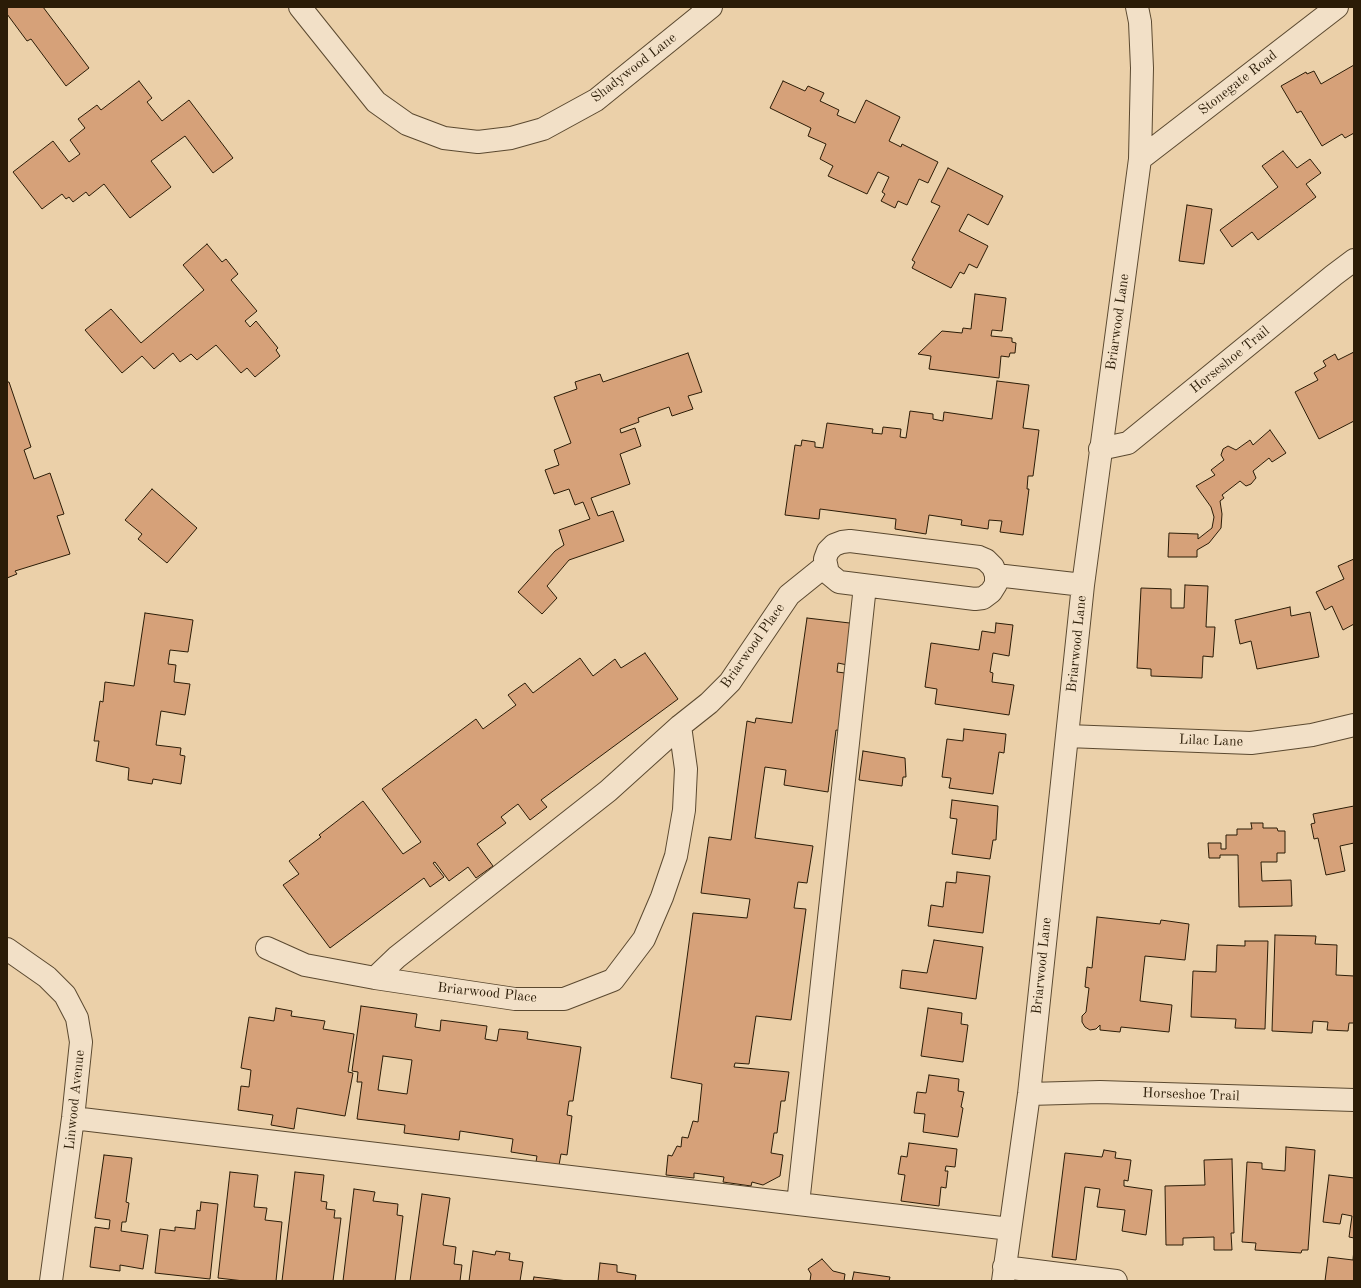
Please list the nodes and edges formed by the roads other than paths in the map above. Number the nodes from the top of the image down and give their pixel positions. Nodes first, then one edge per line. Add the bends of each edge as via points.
1 (300, 7) edge
2 (710, 7) edge
3 (1136, 7) edge
4 (1337, 7) edge
5 (1140, 159) junction
6 (1354, 260) edge
7 (1100, 450) junction
8 (825, 566) junction
9 (996, 575) junction
10 (1083, 585) junction
11 (865, 586) junction
12 (1354, 725) edge
13 (680, 726) junction
14 (1067, 736) junction
15 (267, 948) dead end
16 (7, 949) edge
17 (374, 978) junction
18 (1029, 1094) junction
19 (1354, 1100) edge
20 (73, 1118) junction
21 (798, 1204) junction
22 (1010, 1229) junction
23 (1004, 1274) edge
24 (51, 1281) edge
25 (1116, 1281) edge

1 - 2 street, Shadywood Lane via 376,102 407,124 444,138 478,142 511,138 543,129 596,100
3 - 5 street, Briarwood Lane via 1140,22 1142,68
4 - 5 street, Stonegate Road
5 - 7 street, Briarwood Lane
6 - 7 street, Horseshoe Trail via 1128,443
7 - 10 street, Briarwood Lane
8 - 9 street, Briarwood Place via 827,555 834,545 850,541 979,557 993,567
8 - 11 street via 832,578 839,582
8 - 13 street, Briarwood Place via 789,595 730,682 709,704
9 - 10 street
9 - 11 street via 996,584 991,592 984,598 975,599
10 - 14 street, Briarwood Lane
11 - 21 street
12 - 14 street, Lilac Lane via 1312,735 1251,743
13 - 17 street, Briarwood Place via 608,791 397,957
13 - 17 street, Briarwood Place via 686,769 684,810 676,856 644,939 613,980 564,999 515,999
14 - 18 street, Briarwood Lane
15 - 17 street, Briarwood Place via 305,965
16 - 20 street, Linwood Avenue via 47,977 65,995 78,1018 81,1042
18 - 19 street, Horseshoe Trail via 1100,1092
18 - 22 street, Briarwood Lane
20 - 21 street
20 - 24 street, Linwood Avenue
21 - 22 street
22 - 23 street, Briarwood Lane
23 - 25 street

